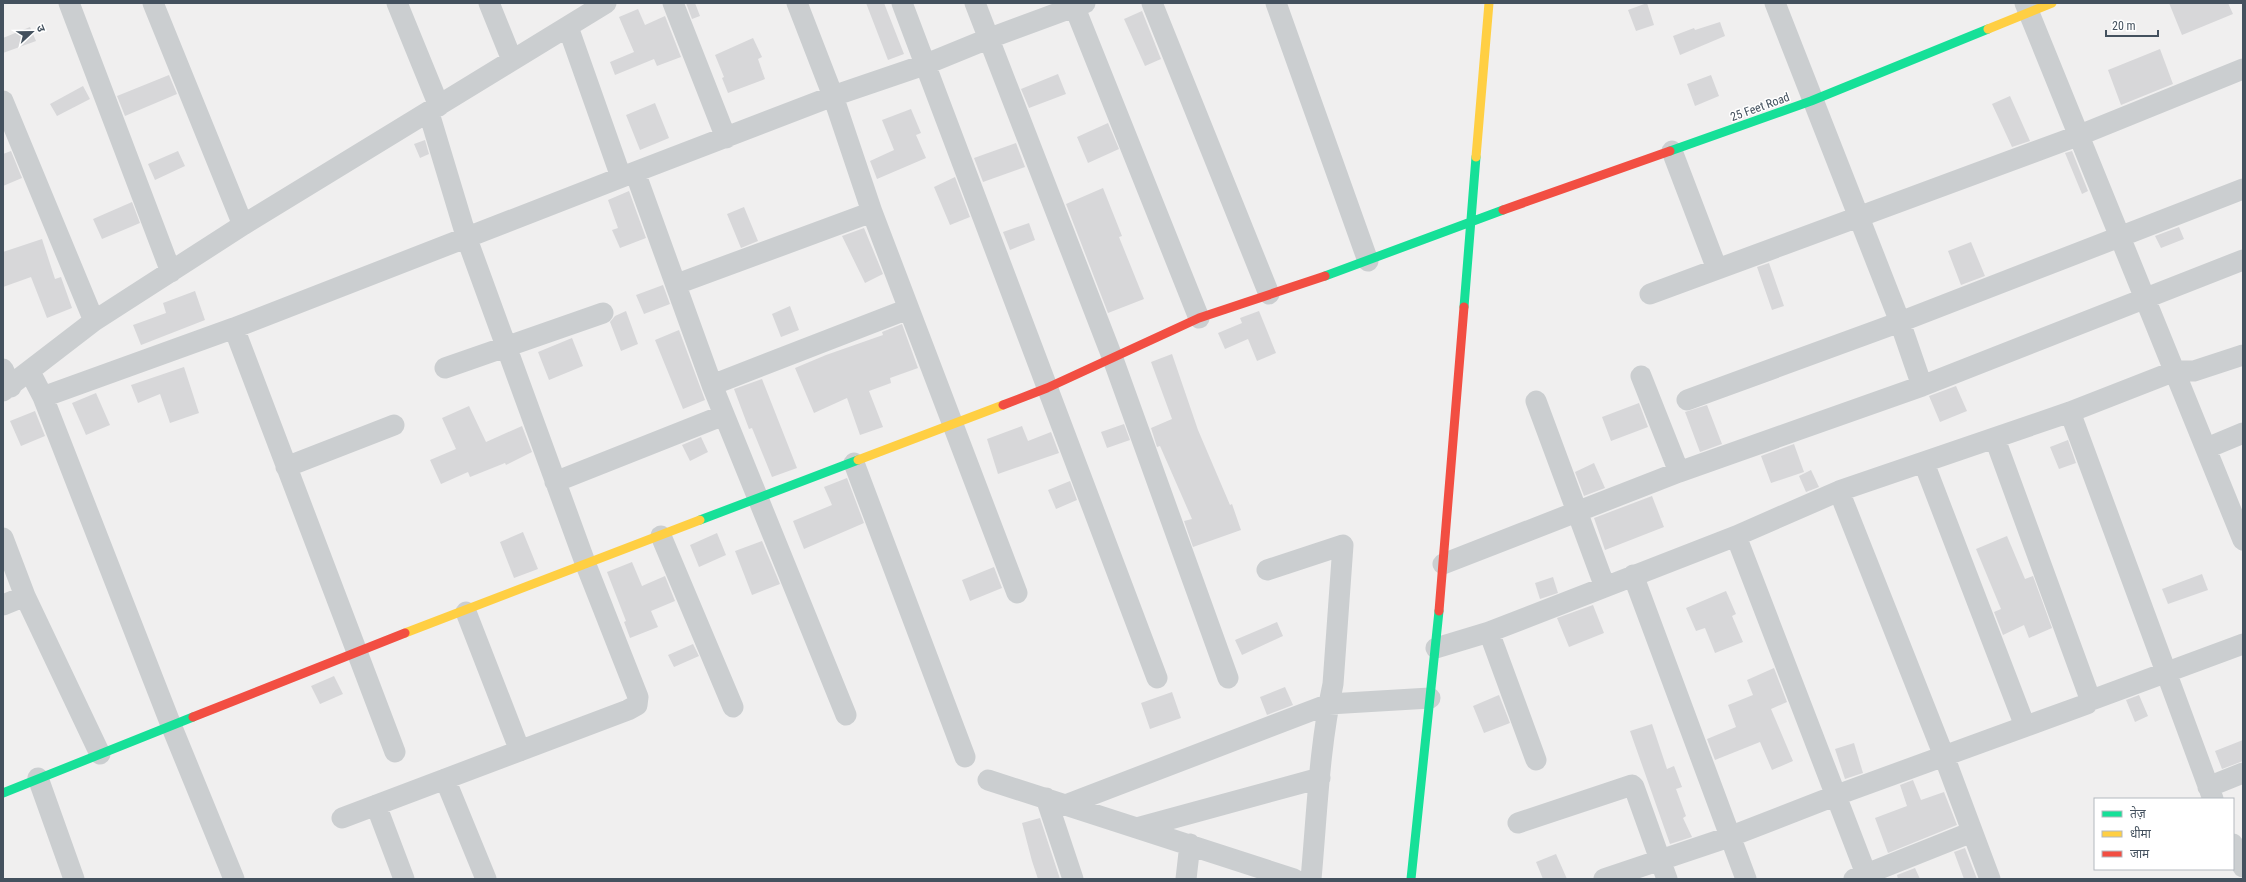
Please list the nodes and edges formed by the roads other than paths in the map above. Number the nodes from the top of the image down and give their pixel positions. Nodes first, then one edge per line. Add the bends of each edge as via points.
1 (69, 3) edge
2 (152, 3) edge
3 (397, 3) edge
4 (489, 3) edge
5 (606, 3) edge
6 (673, 3) edge
7 (797, 3) edge
8 (902, 3) edge
9 (975, 3) edge
10 (1152, 3) edge
11 (1276, 3) edge
12 (1489, 3) edge
13 (1775, 3) edge
14 (2052, 3) edge
15 (1077, 4) edge
16 (2027, 8) edge
17 (568, 27) junction
18 (990, 38) junction
19 (512, 60) junction
20 (924, 65) junction
21 (2243, 69) edge
22 (833, 96) junction
23 (3, 101) edge
24 (1812, 101) junction
25 (434, 109) junction
26 (2080, 135) junction
27 (726, 138) junction
28 (1672, 151) junction
29 (628, 174) junction
30 (2243, 189) edge
31 (872, 212) junction
32 (1859, 218) junction
33 (1472, 222) junction
34 (243, 225) junction
35 (2120, 238) junction
36 (467, 239) junction
37 (2243, 260) edge
38 (1368, 261) junction
39 (1717, 269) junction
40 (171, 272) junction
41 (677, 284) junction
42 (1269, 294) junction
43 (1650, 294) dead end
44 (2145, 300) junction
45 (908, 309) junction
46 (603, 313) dead end
47 (1199, 318) junction
48 (94, 321) junction
49 (1900, 322) junction
50 (234, 328) junction
51 (507, 345) junction
52 (2243, 355) edge
53 (1113, 359) junction
54 (445, 368) dead end
55 (2175, 371) junction
56 (30, 372) junction
57 (1641, 376) dead end
58 (6, 382) edge
59 (712, 385) junction
60 (1922, 386) junction
61 (1048, 388) junction
62 (43, 397) junction
63 (1687, 400) dead end
64 (1536, 401) dead end
65 (2070, 412) junction
66 (724, 415) junction
67 (952, 423) junction
68 (394, 425) dead end
69 (2243, 433) edge
70 (1995, 439) junction
71 (2207, 448) junction
72 (854, 463) junction
73 (1924, 463) junction
74 (286, 467) junction
75 (1679, 472) junction
76 (555, 482) junction
77 (1839, 491) junction
78 (757, 500) junction
79 (1578, 512) junction
80 (2241, 531) edge
81 (661, 536) junction
82 (1736, 536) junction
83 (3, 538) edge
84 (1443, 564) junction
85 (586, 565) junction
86 (1267, 570) dead end
87 (1633, 574) junction
88 (1606, 587) junction
89 (1017, 593) dead end
90 (25, 596) junction
91 (3, 605) edge
92 (466, 612) junction
93 (1489, 632) junction
94 (2243, 644) edge
95 (1436, 648) junction
96 (356, 652) junction
97 (2167, 672) junction
98 (1158, 678) dead end
99 (1228, 678) dead end
100 (1430, 698) junction
101 (2089, 701) junction
102 (1329, 704) junction
103 (733, 707) dead end
104 (846, 715) dead end
105 (171, 725) junction
106 (2025, 726) junction
107 (520, 751) junction
108 (395, 752) dead end
109 (100, 754) junction
110 (1944, 756) junction
111 (965, 757) dead end
112 (1536, 760) dead end
113 (2243, 773) edge
114 (38, 778) junction
115 (1320, 778) junction
116 (446, 779) junction
117 (988, 780) dead end
118 (3, 793) edge
119 (2211, 793) edge
120 (1837, 795) junction
121 (1046, 798) junction
122 (1068, 804) junction
123 (376, 805) junction
124 (342, 818) dead end
125 (1518, 823) dead end
126 (1137, 828) junction
127 (1972, 832) junction
128 (1729, 837) junction
129 (1190, 844) junction
130 (2234, 846) edge
131 (1660, 858) junction
132 (2243, 867) edge
133 (1258, 873) edge
134 (1863, 877) edge
135 (74, 879) edge
136 (234, 879) edge
137 (404, 879) edge
138 (486, 879) edge
139 (1073, 879) edge
140 (1186, 879) edge
141 (1294, 879) edge
142 (1311, 879) edge
143 (1411, 879) edge
144 (1604, 879) edge
145 (1667, 879) edge
146 (1746, 879) edge
147 (1990, 879) edge

1 - 40 street
2 - 34 street
3 - 25 street
4 - 19 street
5 - 17 street
6 - 27 street
7 - 22 street
8 - 20 street
9 - 18 street
10 - 42 street
11 - 38 street
12 - 33 street
13 - 24 street
14 - 16 street, 25 Feet Road
15 - 18 street
15 - 47 street
16 - 24 street, 25 Feet Road
16 - 26 street
17 - 19 street
17 - 29 street
18 - 20 street
18 - 53 street
19 - 25 street
20 - 22 street
20 - 61 street
21 - 26 street
22 - 27 street
22 - 31 street
23 - 48 street
24 - 28 street, 25 Feet Road
24 - 32 street
25 - 34 street
25 - 36 street
26 - 32 street
26 - 35 street
27 - 29 street
28 - 33 street, 25 Feet Road
28 - 39 street
29 - 36 street
29 - 41 street
30 - 35 street
31 - 41 street
31 - 45 street
32 - 39 street
32 - 49 street
33 - 38 street, 25 Feet Road
33 - 84 street
34 - 40 street
35 - 44 street
35 - 49 street
36 - 50 street
36 - 51 street
37 - 44 street
38 - 42 street, 25 Feet Road
39 - 43 street
40 - 48 street
41 - 59 street
42 - 47 street, 25 Feet Road
44 - 55 street
44 - 60 street
45 - 59 street
45 - 67 street
46 - 51 street
47 - 53 street, 25 Feet Road
48 - 56 street
49 - 60 street
49 - 63 street
50 - 62 street
50 - 74 street
51 - 54 street
51 - 76 street
52 - 55 street via 2194,371
53 - 61 street, 25 Feet Road
53 - 99 street
55 - 65 street
55 - 71 street
56 - 58 street
56 - 62 street
57 - 75 street
59 - 66 street
60 - 75 street
61 - 67 street, 25 Feet Road
61 - 98 street
62 - 105 street
64 - 79 street
65 - 70 street
65 - 97 street
66 - 76 street
66 - 78 street
67 - 72 street, 25 Feet Road
67 - 89 street
68 - 74 street
69 - 71 street
70 - 73 street
70 - 101 street
71 - 80 street
72 - 78 street, 25 Feet Road
72 - 111 street
73 - 77 street
73 - 106 street
74 - 96 street
75 - 79 street
76 - 85 street
77 - 82 street
77 - 110 street
78 - 81 street, 25 Feet Road
78 - 104 street
79 - 84 street
79 - 88 street
81 - 85 street, 25 Feet Road
81 - 103 street
82 - 87 street
82 - 120 street
83 - 90 street
84 - 95 street
85 - 92 street, 25 Feet Road
85 - 107 street via 637,692 637,702 628,710
86 - 102 street via 1343,545 1333,684
87 - 88 street
87 - 128 street
88 - 93 street
90 - 91 street
90 - 109 street
92 - 96 street, 25 Feet Road
92 - 107 street
93 - 95 street
93 - 112 street
94 - 97 street
95 - 100 street
96 - 105 street, 25 Feet Road
96 - 108 street
97 - 101 street
97 - 119 street
100 - 102 street
100 - 143 street
101 - 106 street via 2081,707
102 - 115 street
102 - 122 street
105 - 109 street, 25 Feet Road
105 - 136 street
106 - 110 street
107 - 116 street
109 - 114 street, 25 Feet Road
110 - 120 street
110 - 127 street
113 - 119 street
114 - 118 street, 25 Feet Road
114 - 135 street
115 - 126 street
115 - 142 street
116 - 123 street
116 - 138 street
117 - 121 street
120 - 128 street
120 - 134 street
121 - 122 street
121 - 139 street
122 - 126 street
123 - 124 street
123 - 137 street
125 - 131 street via 1632,785
126 - 129 street
127 - 134 street
127 - 147 street
128 - 131 street
128 - 146 street
129 - 133 street
129 - 140 street
130 - 132 street
131 - 144 street
131 - 145 street
133 - 141 street

